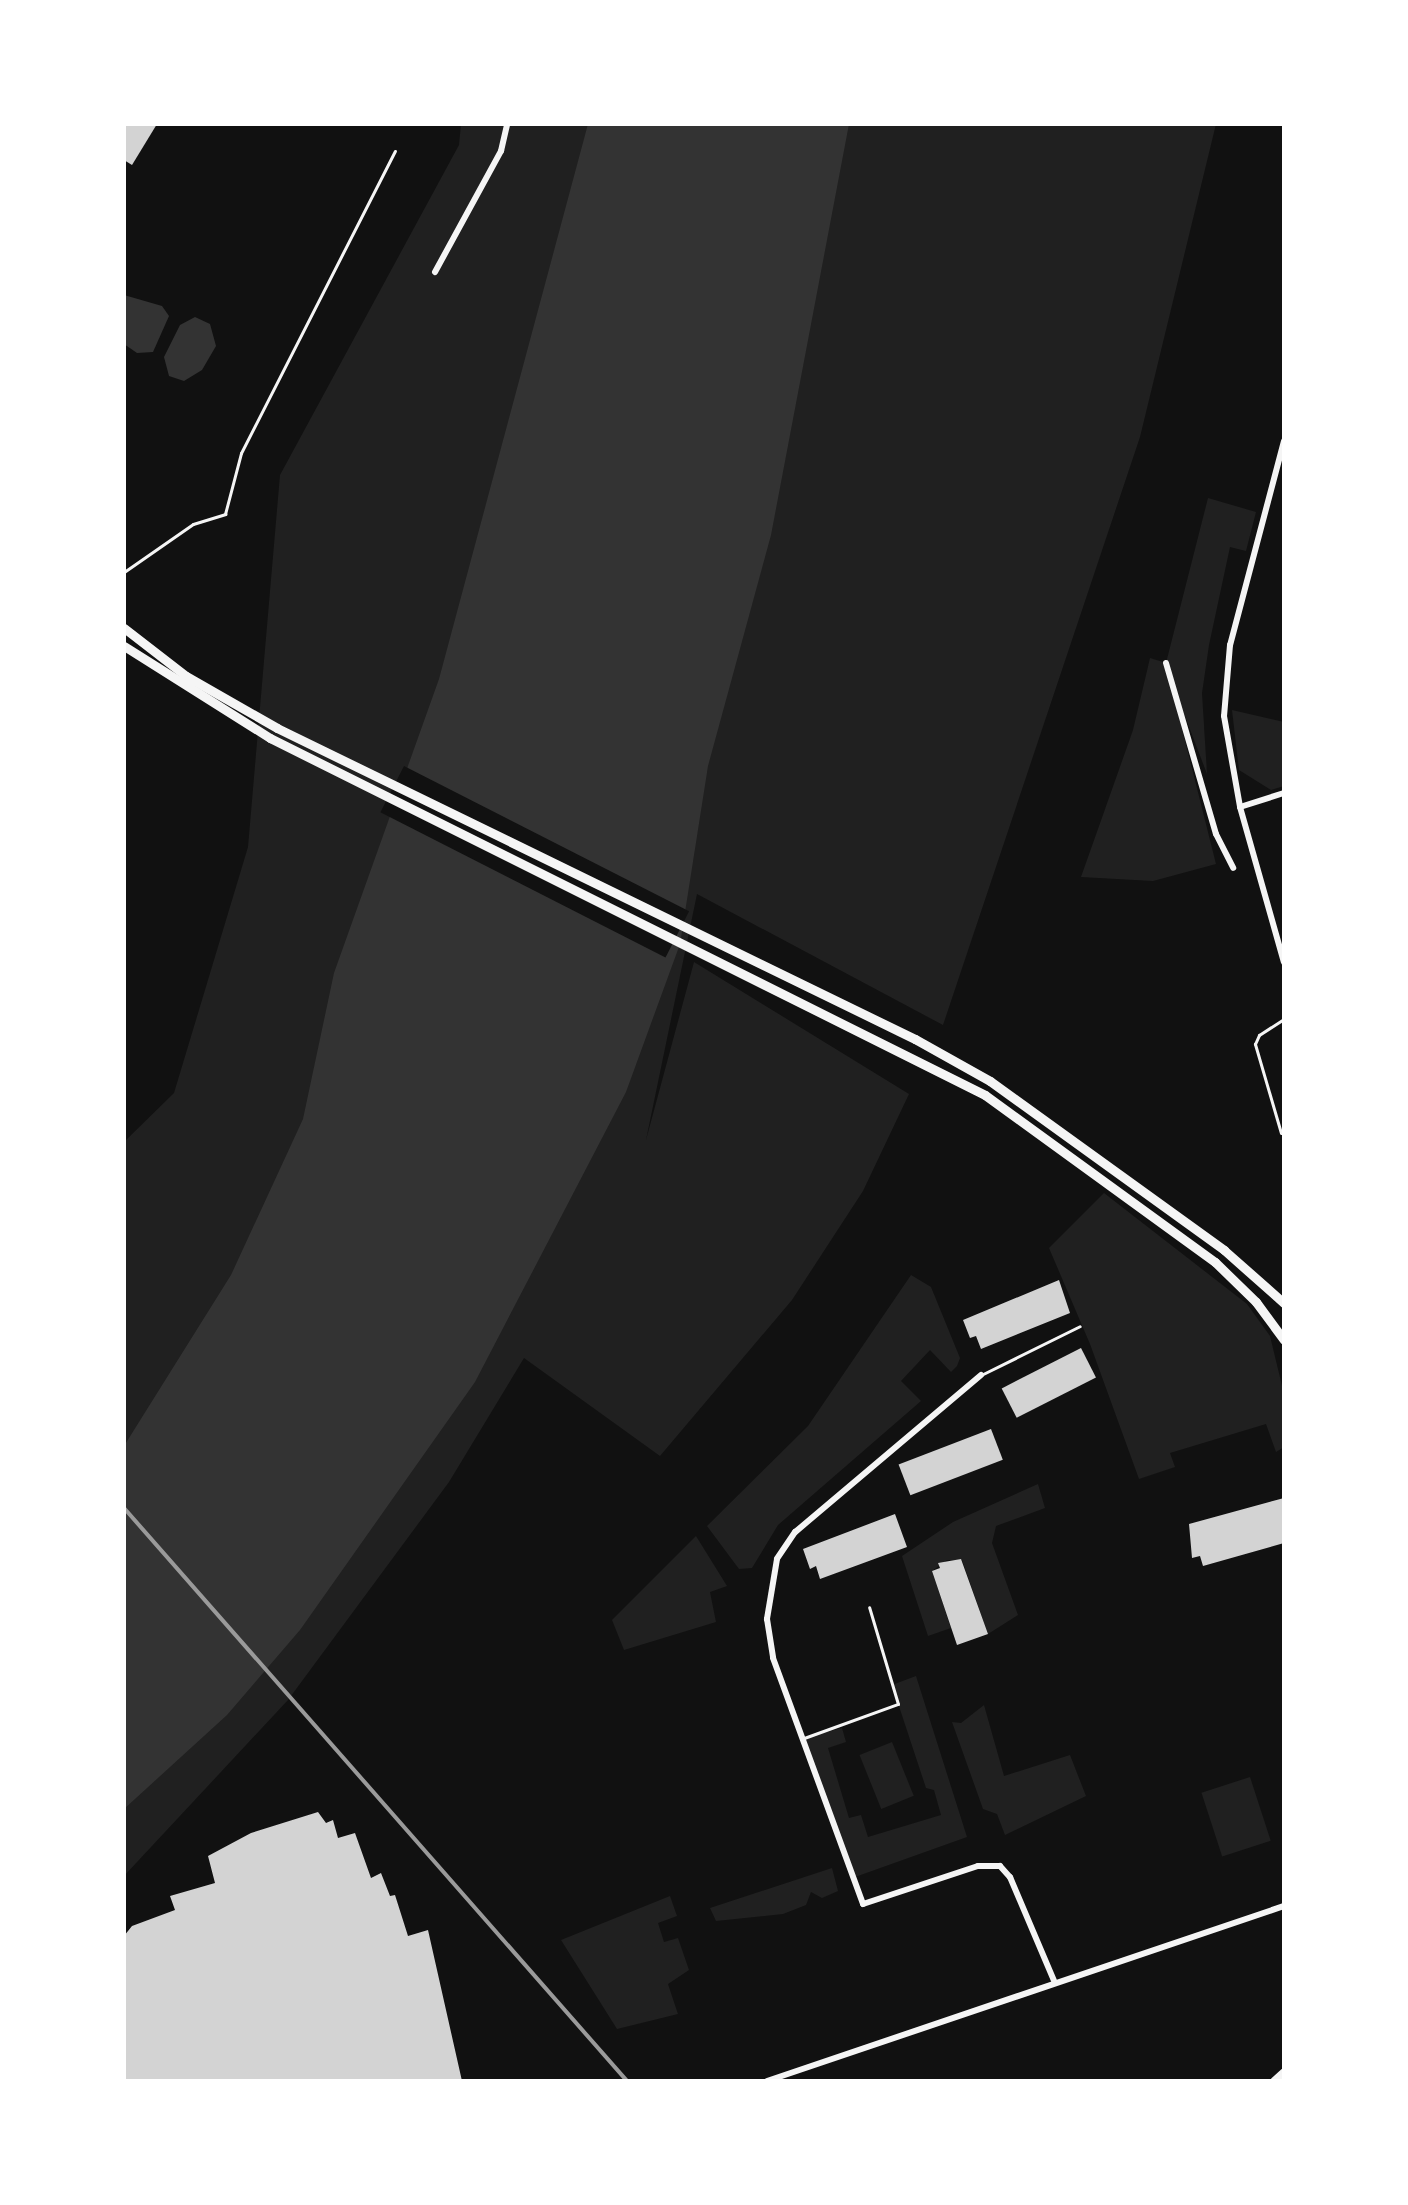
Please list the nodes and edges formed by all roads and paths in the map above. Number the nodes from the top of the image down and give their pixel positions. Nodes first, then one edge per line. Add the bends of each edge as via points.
1 (507, 124) edge
2 (395, 151) dead end
3 (435, 272) dead end
4 (1284, 441) edge
5 (1283, 452) edge
6 (124, 572) edge
7 (124, 628) edge
8 (124, 646) edge
9 (1166, 663) dead end
10 (1284, 793) edge
11 (1240, 807) junction
12 (1233, 868) dead end
13 (1284, 962) edge
14 (1284, 1019) edge
15 (1281, 1133) dead end
16 (1284, 1303) edge
17 (1080, 1326) dead end
18 (1284, 1340) edge
19 (981, 1375) joint
20 (869, 1607) dead end
21 (804, 1738) junction
22 (1284, 1906) edge
23 (1055, 1983) junction
24 (1284, 2072) edge
25 (767, 2081) edge
26 (1274, 2081) edge

1 - 3 street via 501,151
2 - 6 lane via 241,453 225,514 193,524
4 - 5 street
5 - 11 street via 1225,684 1224,716
7 - 16 main road via 186,676 277,728 915,1039 990,1081 1224,1250
8 - 18 main road via 270,738 985,1095 1215,1262 1256,1302
9 - 12 street via 1216,834
10 - 11 street
11 - 13 street
14 - 15 lane via 1259,1035 1255,1044
17 - 19 lane
19 - 21 street via 795,1532 777,1559 767,1619 773,1658
20 - 21 lane via 898,1704
21 - 23 street via 863,1904 978,1866 1000,1866 1010,1877
22 - 23 street
23 - 25 street
24 - 26 main road

